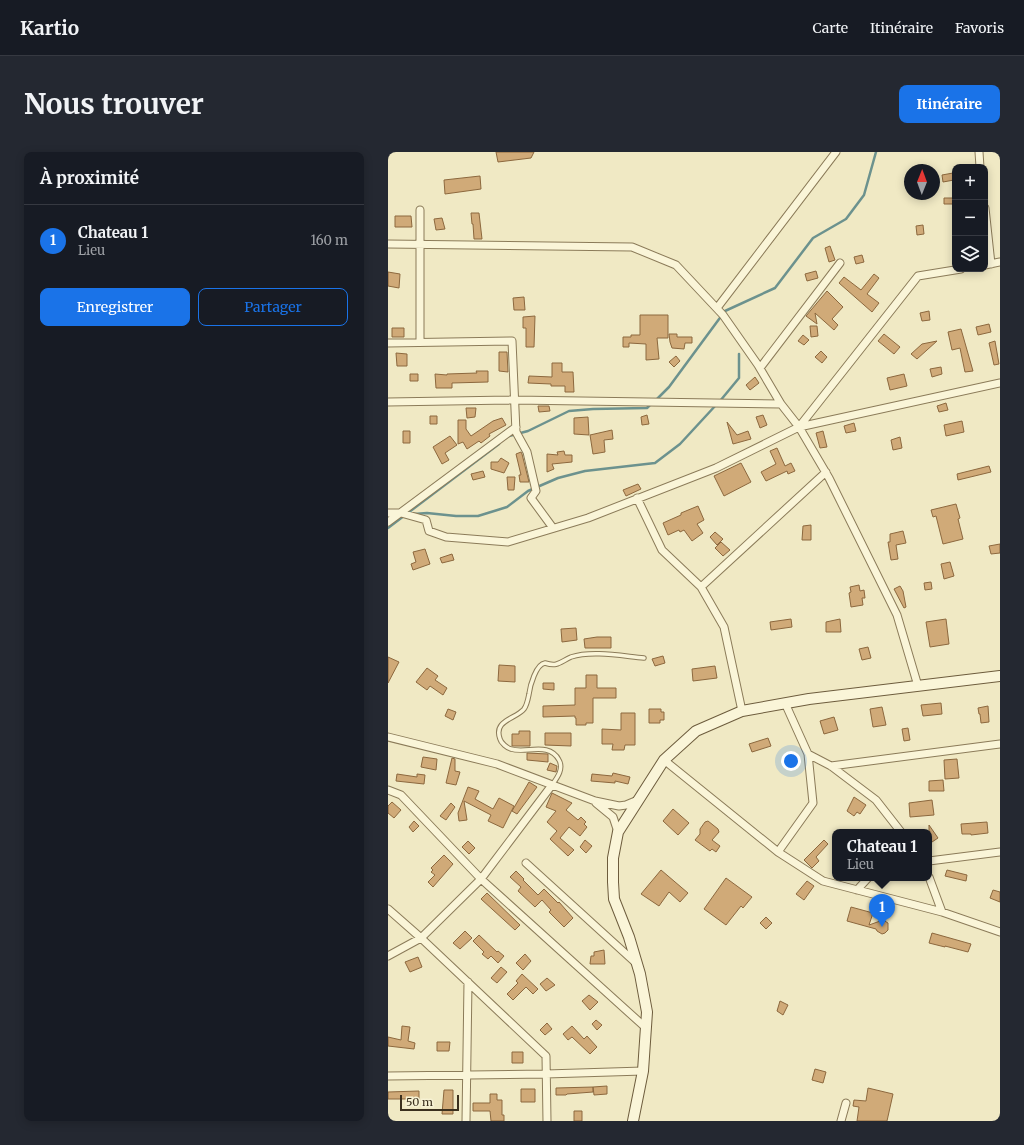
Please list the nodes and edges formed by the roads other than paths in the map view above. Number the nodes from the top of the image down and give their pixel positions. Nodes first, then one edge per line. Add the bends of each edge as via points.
1 (836, 152) edge
2 (979, 152) edge
3 (980, 164) edge
4 (420, 210) dead end
5 (388, 244) edge
6 (420, 245) junction
7 (1000, 262) edge
8 (840, 263) dead end
9 (988, 264) edge
10 (952, 270) edge
11 (717, 308) junction
12 (388, 342) edge
13 (420, 342) junction
14 (760, 368) junction
15 (1000, 383) edge
16 (515, 400) junction
17 (388, 402) edge
18 (781, 404) junction
19 (516, 427) junction
20 (799, 427) junction
21 (826, 472) junction
22 (637, 498) junction
23 (388, 513) edge
24 (401, 513) junction
25 (388, 522) edge
26 (553, 528) junction
27 (701, 587) junction
28 (644, 658) dead end
29 (1000, 676) edge
30 (918, 686) junction
31 (785, 703) junction
32 (742, 711) junction
33 (388, 737) edge
34 (1000, 744) edge
35 (808, 754) junction
36 (664, 760) junction
37 (831, 766) junction
38 (552, 785) junction
39 (388, 790) edge
40 (638, 800) junction
41 (595, 801) junction
42 (899, 829) edge
43 (618, 832) junction
44 (778, 852) junction
45 (1000, 852) edge
46 (932, 861) edge
47 (526, 863) dead end
48 (481, 880) junction
49 (865, 881) edge
50 (930, 881) edge
51 (857, 890) junction
52 (388, 909) edge
53 (942, 912) junction
54 (1000, 932) edge
55 (421, 938) junction
56 (388, 956) edge
57 (637, 965) junction
58 (468, 982) junction
59 (646, 1028) junction
60 (644, 1071) junction
61 (546, 1074) junction
62 (466, 1075) junction
63 (388, 1076) edge
64 (846, 1103) dead end
65 (466, 1121) edge
66 (548, 1121) edge
67 (633, 1121) edge
68 (842, 1121) edge

1 - 11 street
2 - 3 street
4 - 6 street
5 - 6 street
6 - 11 street via 632,247 676,265
6 - 13 street
7 - 9 street
8 - 14 street
10 - 20 street via 918,276
11 - 14 street
12 - 13 street
13 - 16 street via 512,341
14 - 18 street
15 - 20 street
16 - 17 street
16 - 18 street
16 - 19 street
18 - 20 street
19 - 24 street
19 - 26 street via 516,432 528,452 536,491 530,498
20 - 21 street
20 - 22 street via 716,468
21 - 27 street
21 - 30 street via 897,615
22 - 26 street via 588,518
22 - 27 street via 662,550
23 - 24 street
24 - 25 street
24 - 26 street via 426,520 429,531 446,537 508,542
27 - 32 street via 724,627
28 - 38 lane via 586,654 562,663 540,665 526,705 500,727 499,734 500,741 511,749 544,749 558,758 561,769
29 - 30 street
30 - 31 street
31 - 32 street
31 - 35 street
32 - 36 street via 696,731
33 - 38 street via 497,764
34 - 37 street
35 - 37 street
35 - 44 street via 813,803
36 - 40 street
36 - 44 street
37 - 42 street via 876,800
38 - 41 street
38 - 48 street
39 - 48 street via 401,795
40 - 41 street via 619,806
40 - 43 street
41 - 43 street via 613,817
43 - 57 street via 613,865 614,899
44 - 51 street via 823,881
45 - 46 street
47 - 57 street
48 - 55 street
48 - 59 street
49 - 51 street
50 - 53 street
51 - 53 street
52 - 55 street
53 - 54 street
55 - 56 street
55 - 58 street
57 - 59 street via 647,1012
58 - 61 street via 546,1056
58 - 62 street
59 - 60 street
60 - 61 street
60 - 67 street
61 - 62 street
61 - 66 street
62 - 63 street
62 - 65 street
64 - 68 street

